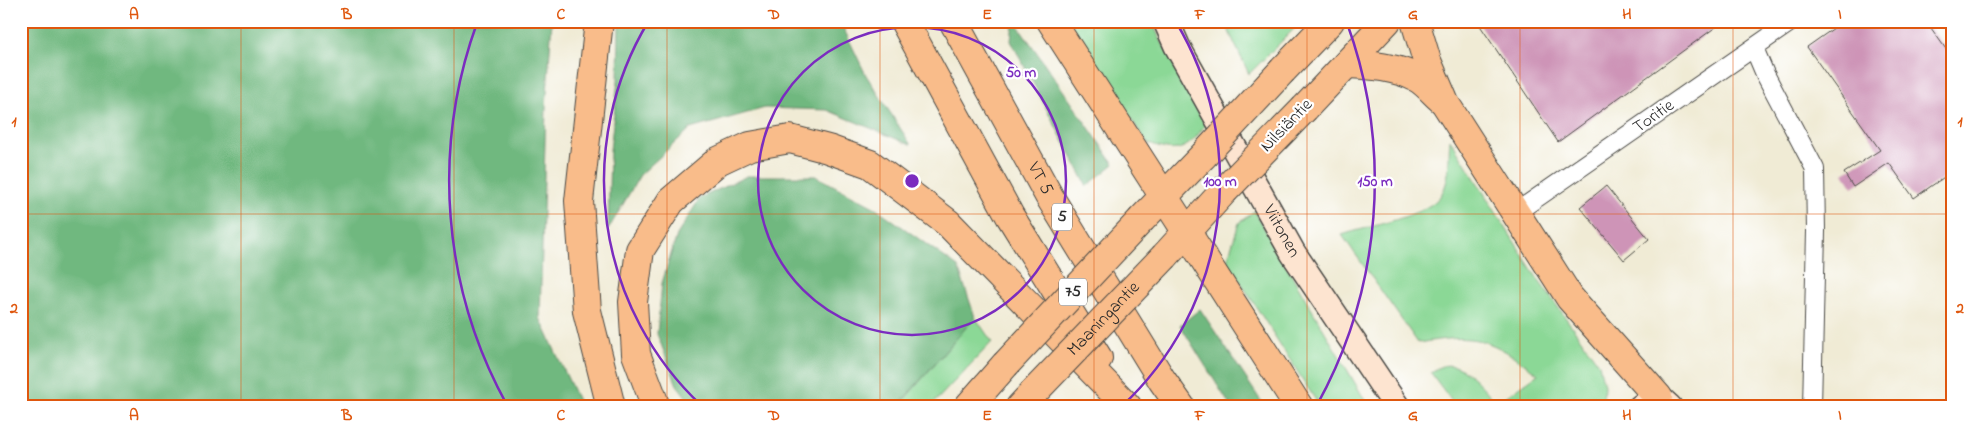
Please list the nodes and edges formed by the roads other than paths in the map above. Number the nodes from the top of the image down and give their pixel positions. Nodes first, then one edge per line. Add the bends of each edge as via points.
1 (599, 21) edge
2 (904, 21) edge
3 (953, 21) edge
4 (1051, 21) edge
5 (1166, 21) edge
6 (1330, 21) edge
7 (1387, 21) edge
8 (1414, 21) edge
9 (1792, 21) edge
10 (1754, 48) junction
11 (1347, 64) junction
12 (1445, 103) junction
13 (1164, 195) junction
14 (1515, 213) junction
15 (1186, 231) junction
16 (1027, 400) edge
17 (1810, 402) edge
18 (1656, 403) edge
19 (1128, 406) edge
20 (611, 407) edge
21 (656, 407) edge
22 (968, 407) edge
23 (1182, 407) edge
24 (1299, 407) edge
25 (1397, 407) edge

1 - 20 main road via 579,200 587,311
2 - 19 main road via 1010,216
3 - 23 main road, VT 5 / 5 via 1049,196 1162,380
4 - 13 main road
5 - 25 main road, Viitonen via 1293,253
6 - 13 main road, 75, bridge
7 - 11 main road, Nilsiäntie / 75
8 - 12 main road
9 - 10 street, Toritie
10 - 14 street, Toritie
10 - 17 street via 1815,169
11 - 12 main road via 1400,71 1418,79
11 - 15 main road, Nilsiäntie / 75, bridge
12 - 14 main road
13 - 15 main road
13 - 22 main road, 75, bridge
14 - 18 main road via 1570,298
15 - 16 main road, Maaningantie / 75, bridge
15 - 24 main road
19 - 21 main road via 948,223 870,164 790,139 750,146 718,161 671,201 640,250 632,302 636,354

